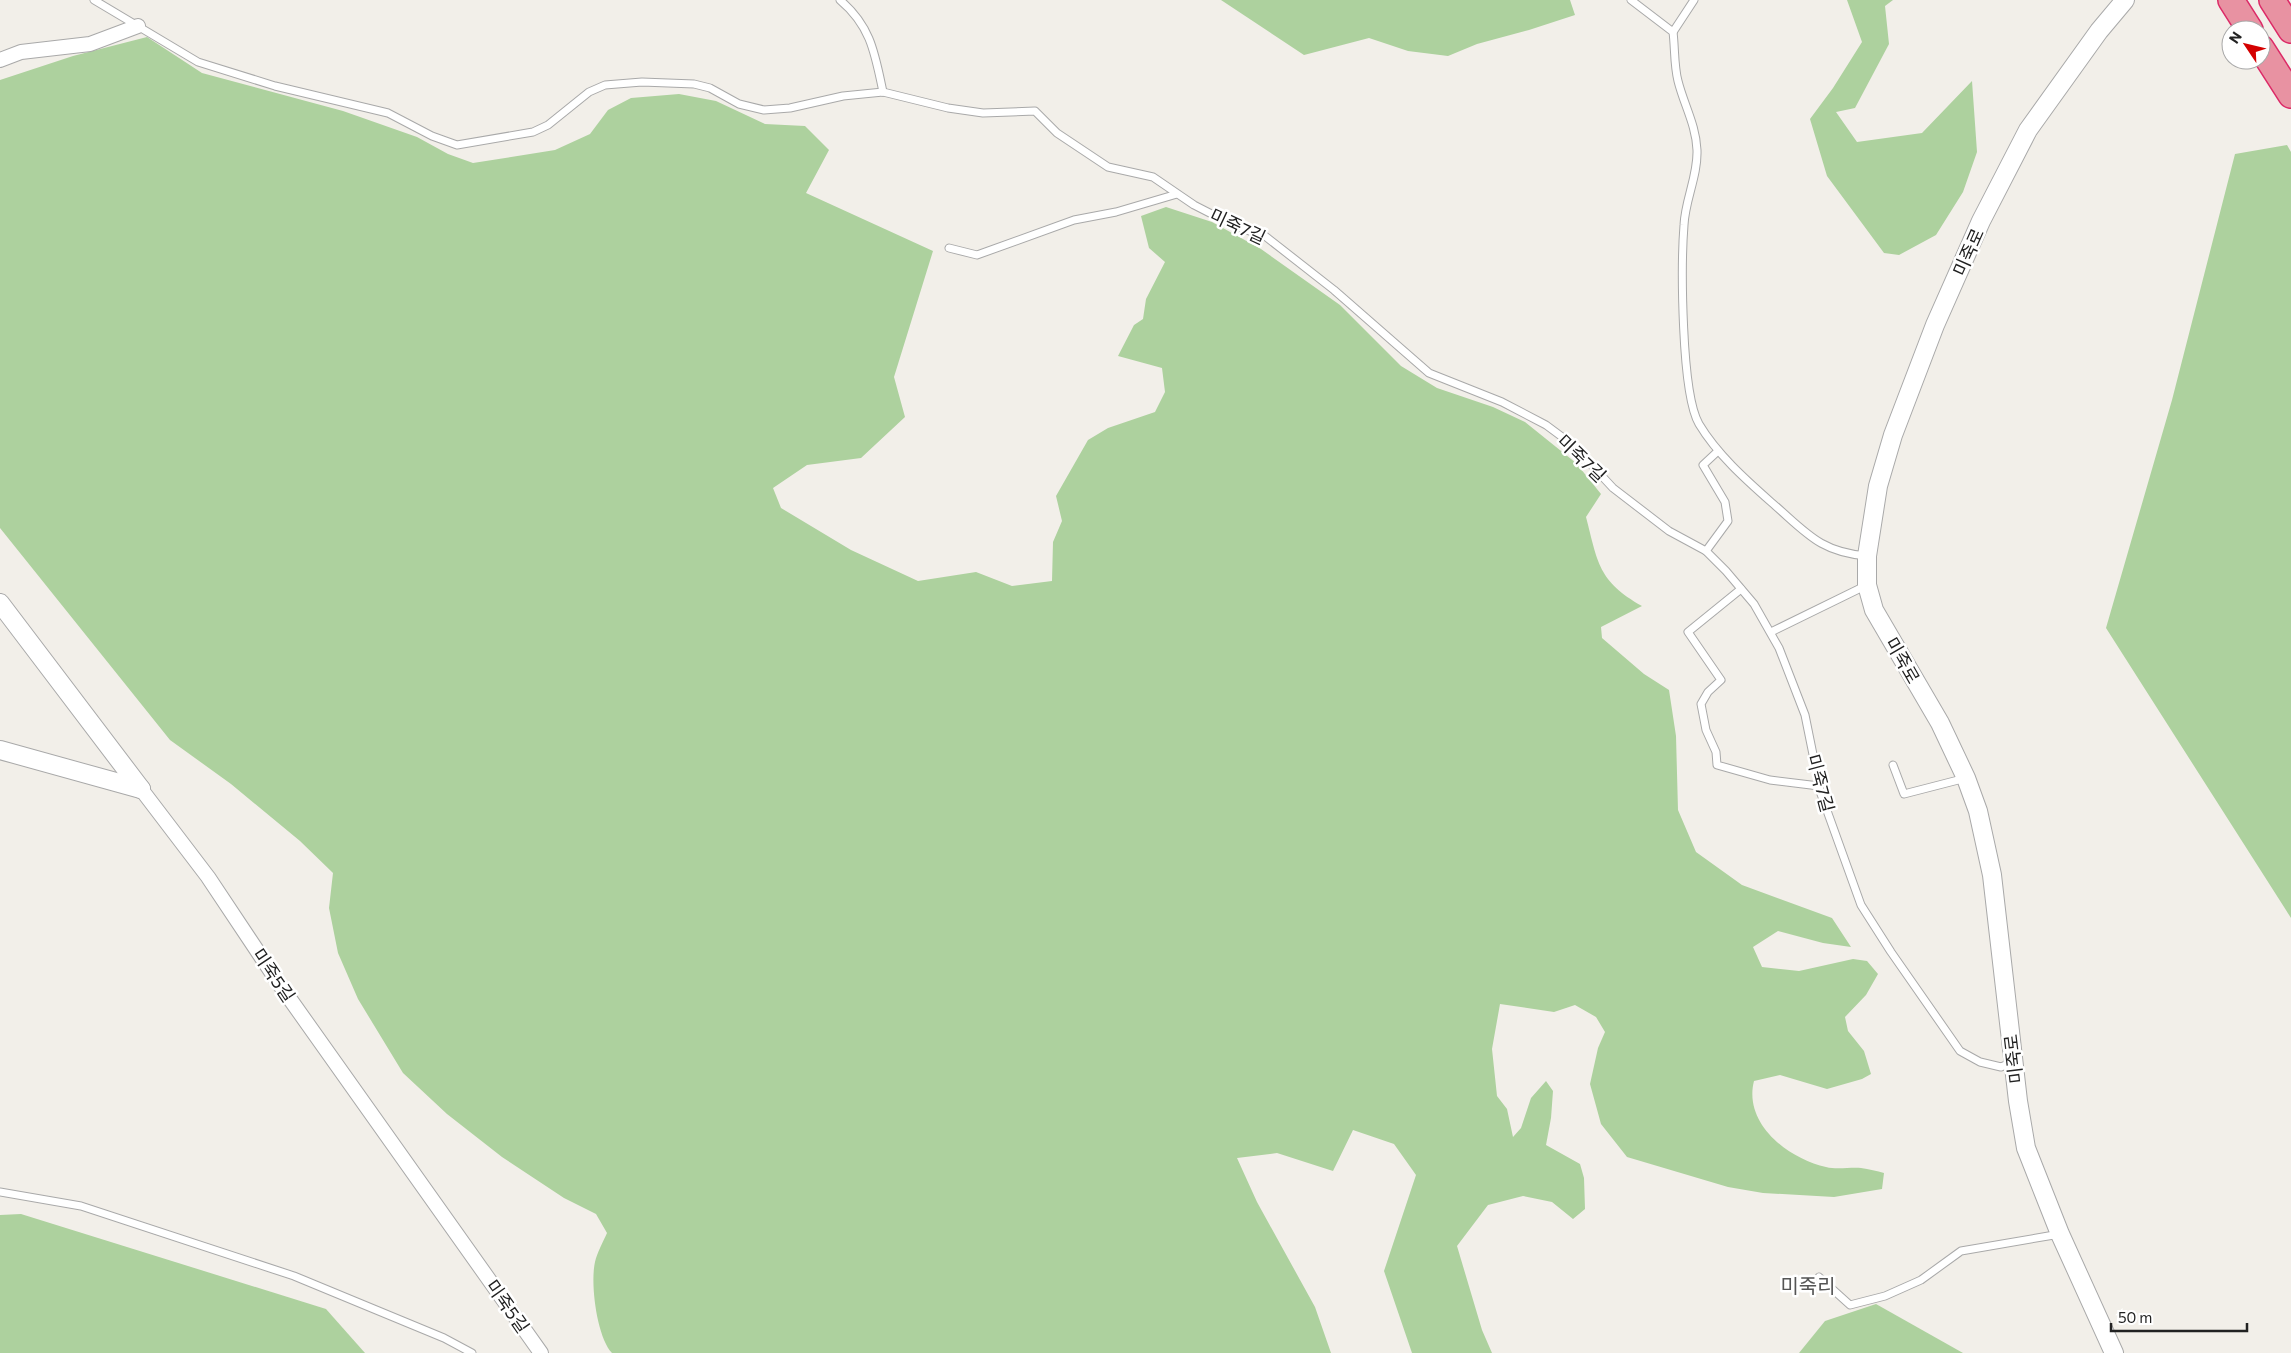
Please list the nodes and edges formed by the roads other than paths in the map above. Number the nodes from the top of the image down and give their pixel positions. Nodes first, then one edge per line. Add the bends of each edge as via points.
1 (94, 0) edge
2 (840, 0) edge
3 (1631, 0) edge
4 (1694, 0) edge
5 (2125, 0) edge
6 (2231, 0) edge
7 (2272, 0) edge
8 (2244, 20) edge
9 (138, 26) junction
10 (2291, 30) edge
11 (1673, 32) junction
12 (0, 60) edge
13 (2271, 64) edge
14 (883, 92) junction
15 (2291, 95) edge
16 (1177, 194) junction
17 (949, 248) dead end
18 (1718, 451) junction
19 (1706, 551) junction
20 (1867, 556) junction
21 (1867, 585) junction
22 (1741, 589) junction
23 (0, 603) edge
24 (1771, 632) junction
25 (0, 750) edge
26 (1893, 765) dead end
27 (1966, 778) junction
28 (1819, 786) junction
29 (141, 789) junction
30 (2013, 1062) junction
31 (0, 1192) edge
32 (2060, 1234) junction
33 (1819, 1277) dead end
34 (472, 1353) edge
35 (541, 1353) edge
36 (2114, 1353) edge

1 - 9 lane, 미죽7길
2 - 14 lane via 855,13 867,33
3 - 11 lane
4 - 11 lane
5 - 20 street, 미죽로 via 2028,130 1981,221 1935,326 1893,435 1878,486
6 - 8 highway
7 - 10 highway
9 - 12 street via 90,44 22,52
9 - 14 lane, 미죽7길 via 198,62 276,86 388,113 457,145 533,132 548,125 590,92 606,85 642,82 694,84 710,88 739,104 764,110
11 - 18 lane via 1678,80 1693,120 1697,151 1684,223 1684,323 1690,396 1698,422
13 - 15 highway
14 - 16 lane, 미죽7길 via 983,113 1035,111 1057,133 1108,167 1153,176
16 - 17 lane via 1116,212 1074,220 977,255
16 - 19 lane, 미죽7길 via 1237,228 1265,236 1334,290 1429,373 1502,402 1546,425 1574,445 1613,488 1669,531
18 - 19 lane via 1704,464 1725,502 1728,520
18 - 20 lane via 1820,544 1842,554
19 - 22 lane, 미죽7길
20 - 21 street, 미죽로
21 - 24 lane
21 - 27 street, 미죽로 via 1874,610 1940,724
22 - 24 lane, 미죽7길
22 - 28 lane via 1688,632 1721,680 1701,704 1717,765 1770,780
23 - 29 street, 미죽5길
24 - 28 lane, 미죽7길 via 1805,714
25 - 29 street
26 - 27 lane via 1904,794
27 - 30 street, 미죽로 via 1978,811 1992,875
28 - 30 lane, 미죽7길 via 1861,905 1948,1035 1960,1051 1980,1062 2001,1067
29 - 35 street, 미죽5길 via 208,878
30 - 32 street, 미죽로 via 2026,1148
31 - 34 lane via 81,1206 294,1276 444,1338
32 - 33 lane via 1961,1251 1921,1280 1885,1296 1850,1305
32 - 36 street, 미죽로

